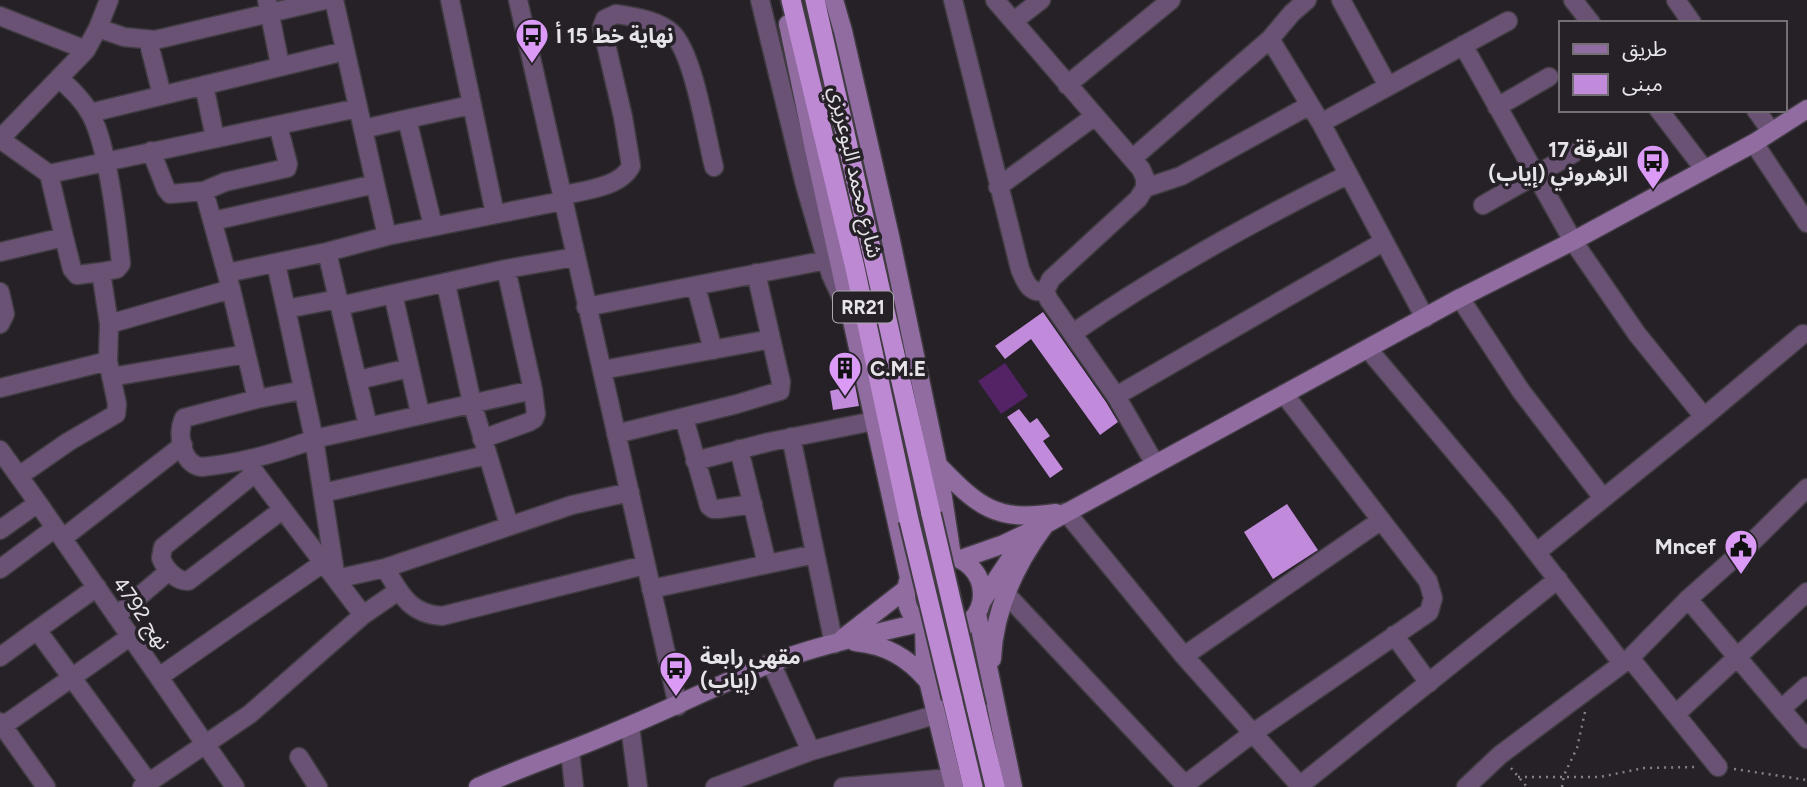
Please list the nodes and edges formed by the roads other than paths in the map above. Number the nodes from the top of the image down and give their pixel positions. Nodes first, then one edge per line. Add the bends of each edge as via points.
1 (109, 0) edge
2 (325, 0) edge
3 (334, 0) edge
4 (450, 0) edge
5 (518, 0) edge
6 (760, 0) edge
7 (784, 0) edge
8 (791, 0) edge
9 (815, 0) edge
10 (834, 0) edge
11 (953, 0) edge
12 (995, 0) edge
13 (1041, 0) edge
14 (1171, 0) edge
15 (1307, 0) edge
16 (1341, 0) edge
17 (1573, 0) edge
18 (1676, 0) edge
19 (1287, 6) edge
20 (269, 7) edge
21 (0, 16) edge
22 (1014, 21) junction
23 (1508, 21) dead end
24 (1589, 21) edge
25 (1691, 21) edge
26 (98, 28) junction
27 (1270, 39) junction
28 (148, 40) junction
29 (1463, 44) junction
30 (86, 50) junction
31 (345, 51) junction
32 (281, 65) junction
33 (1549, 77) dead end
34 (59, 78) junction
35 (204, 85) junction
36 (1067, 85) junction
37 (1388, 86) junction
38 (162, 95) junction
39 (471, 105) junction
40 (1310, 105) junction
41 (1497, 107) junction
42 (358, 108) junction
43 (1807, 109) edge
44 (1661, 112) edge
45 (1757, 112) edge
46 (90, 113) junction
47 (1095, 116) junction
48 (407, 118) junction
49 (1321, 123) junction
50 (278, 125) junction
51 (363, 129) junction
52 (1771, 131) junction
53 (215, 138) junction
54 (0, 139) edge
55 (1754, 143) junction
56 (151, 151) junction
57 (1574, 153) dead end
58 (1133, 158) junction
59 (105, 161) junction
60 (714, 167) dead end
61 (1704, 169) junction
62 (49, 174) junction
63 (1347, 174) junction
64 (1534, 175) junction
65 (375, 184) junction
66 (999, 187) junction
67 (1144, 188) junction
68 (204, 191) junction
69 (562, 199) junction
70 (1483, 205) dead end
71 (495, 214) junction
72 (213, 221) junction
73 (1807, 223) edge
74 (433, 226) junction
75 (387, 236) junction
76 (64, 237) junction
77 (1573, 241) junction
78 (1383, 242) junction
79 (0, 252) edge
80 (327, 252) junction
81 (575, 257) junction
82 (827, 260) junction
83 (276, 264) junction
84 (506, 269) junction
85 (101, 272) junction
86 (756, 273) junction
87 (229, 281) junction
88 (446, 284) junction
89 (696, 287) junction
90 (1045, 291) junction
91 (0, 292) edge
92 (393, 294) junction
93 (1460, 298) junction
94 (339, 303) junction
95 (586, 307) junction
96 (286, 309) junction
97 (851, 316) junction
98 (1425, 318) junction
99 (0, 324) edge
100 (109, 324) junction
101 (1073, 332) junction
102 (1803, 334) dead end
103 (771, 339) junction
104 (1368, 349) junction
105 (713, 351) junction
106 (246, 354) junction
107 (409, 368) junction
108 (110, 369) junction
109 (602, 370) junction
110 (358, 380) junction
111 (0, 388) edge
112 (303, 390) junction
113 (533, 390) junction
114 (1284, 394) junction
115 (1115, 396) junction
116 (257, 399) junction
117 (472, 403) junction
118 (420, 413) junction
119 (1704, 417) junction
120 (684, 418) junction
121 (874, 421) junction
122 (368, 426) junction
123 (616, 434) junction
124 (792, 437) junction
125 (314, 439) junction
126 (183, 445) junction
127 (485, 447) junction
128 (740, 449) junction
129 (0, 450) edge
130 (695, 461) junction
131 (1155, 464) junction
132 (938, 465) junction
133 (251, 467) junction
134 (19, 477) junction
135 (1807, 488) edge
136 (630, 492) junction
137 (323, 493) junction
138 (1603, 498) junction
139 (38, 503) junction
140 (753, 504) junction
141 (282, 510) junction
142 (1066, 512) junction
143 (1380, 520) junction
144 (509, 525) junction
145 (1039, 527) junction
146 (0, 530) edge
147 (59, 533) junction
148 (1537, 552) junction
149 (815, 554) junction
150 (956, 558) junction
151 (323, 563) junction
152 (767, 564) junction
153 (645, 565) junction
154 (385, 568) junction
155 (0, 569) edge
156 (169, 571) junction
157 (336, 579) junction
158 (1558, 579) junction
159 (908, 584) junction
160 (97, 587) junction
161 (651, 589) junction
162 (398, 591) junction
163 (1807, 592) edge
164 (1006, 594) junction
165 (1688, 599) junction
166 (980, 607) junction
167 (116, 615) junction
168 (363, 615) junction
169 (921, 625) junction
170 (37, 629) junction
171 (1394, 635) junction
172 (131, 636) junction
173 (834, 644) junction
174 (1184, 656) junction
175 (0, 657) edge
176 (1735, 658) junction
177 (1626, 660) junction
178 (771, 663) junction
179 (73, 677) junction
180 (159, 677) junction
181 (991, 680) junction
182 (928, 681) junction
183 (1429, 683) junction
184 (1807, 686) edge
185 (678, 706) junction
186 (1781, 709) junction
187 (1676, 714) junction
188 (935, 715) junction
189 (2, 724) edge
190 (630, 726) junction
191 (1253, 733) junction
192 (1807, 739) edge
193 (205, 743) junction
194 (570, 751) junction
195 (811, 751) junction
196 (299, 757) dead end
197 (1718, 767) road end
198 (953, 782) edge
199 (37, 784) edge
200 (146, 785) edge
201 (1186, 786) edge
202 (1299, 786) edge
203 (235, 787) edge
204 (318, 787) edge
205 (478, 787) edge
206 (575, 787) edge
207 (638, 787) edge
208 (715, 787) edge
209 (843, 787) edge
210 (973, 787) edge
211 (995, 787) edge
212 (1013, 787) edge
213 (1465, 787) edge

1 - 26 street
2 - 20 street
3 - 31 street
4 - 39 street
5 - 69 street
6 - 82 street
7 - 97 main road
8 - 210 highway, شارع محمد البوعزيزي / RR21, bridge
9 - 211 highway, شارع محمد البوعزيزي / RR21, bridge
10 - 132 main road
11 - 66 street
12 - 22 street
13 - 22 street
14 - 36 street
15 - 19 street
16 - 37 street
17 - 24 street
18 - 25 street
19 - 27 street
20 - 28 street via 173,37
20 - 32 street
21 - 30 street
22 - 36 street
23 - 29 street
26 - 28 street
26 - 30 street
27 - 40 street
27 - 58 street
28 - 38 street
29 - 37 street
29 - 41 street
30 - 34 street
31 - 32 street
31 - 42 street
32 - 35 street
33 - 41 street
34 - 46 street
34 - 54 street
35 - 38 street
35 - 53 street
36 - 47 street
37 - 49 street
38 - 46 street
39 - 48 street
39 - 71 street
40 - 49 street
40 - 67 street via 1181,176
41 - 64 street
42 - 50 street
42 - 51 street
43 - 52 main road
44 - 61 street
45 - 52 street
46 - 59 street
47 - 58 street
47 - 66 street
48 - 51 street
48 - 74 street
49 - 63 street
50 - 53 street
50 - 68 street via 287,168
51 - 65 street
52 - 55 main road
53 - 56 street
54 - 62 street
55 - 61 main road
55 - 73 street
56 - 59 street
56 - 68 street via 170,194
57 - 64 street
58 - 67 street via 1145,178
59 - 62 street
59 - 85 street via 121,264
60 - 69 street via 679,42 661,26 616,14 605,19 602,27 631,166 623,177
61 - 77 main road
62 - 76 street
63 - 78 street
63 - 101 street via 1142,286
64 - 70 street
64 - 77 street
65 - 72 street
65 - 75 street
66 - 90 street via 1020,269 1033,290
67 - 90 street via 1138,199 1051,279
68 - 72 street
69 - 71 street
69 - 81 street
71 - 74 street
72 - 87 street
74 - 75 street
75 - 80 street
76 - 79 street
76 - 85 street via 77,275
77 - 93 main road
77 - 119 street via 1637,334
78 - 98 street
78 - 115 street
80 - 83 street
80 - 94 street
81 - 84 street
81 - 95 street
82 - 86 street
82 - 97 street
83 - 87 street
83 - 96 street
84 - 88 street
84 - 113 street
85 - 100 street
86 - 89 street
86 - 103 street
87 - 100 street
87 - 106 street
88 - 92 street
88 - 117 street
89 - 95 street
89 - 105 street
90 - 101 street
91 - 99 street via 5,314
92 - 94 street
92 - 107 street
93 - 98 main road
93 - 138 street via 1521,391
94 - 96 street
94 - 110 street
95 - 109 street
96 - 112 street
97 - 121 main road
98 - 104 main road
100 - 108 street
101 - 115 street
102 - 119 street
103 - 105 street
103 - 120 street via 780,391
104 - 114 main road
104 - 148 street
105 - 109 street
106 - 108 street
106 - 116 street
107 - 110 street
107 - 118 street
108 - 111 street
108 - 134 street via 117,404 114,417
109 - 123 street
110 - 122 street
112 - 116 street
112 - 125 street
113 - 117 street
113 - 127 street via 534,419
114 - 131 main road
114 - 143 street
115 - 131 street
116 - 126 street via 184,418 180,430
117 - 118 street
117 - 127 street
118 - 122 street
119 - 138 street
120 - 123 street
120 - 130 street
121 - 124 street
121 - 159 main road
122 - 125 street
123 - 136 street
124 - 128 street
124 - 149 street
125 - 133 street
125 - 137 street
126 - 133 street via 196,466
126 - 147 street
127 - 137 street
127 - 144 street
128 - 130 street
128 - 140 street
129 - 134 street, نهج 4792
130 - 140 street via 712,509
131 - 142 main road
132 - 142 main road via 968,495 996,512 1024,516
132 - 150 main road
133 - 141 street
133 - 156 street via 163,547 161,558
134 - 139 street, نهج 4792
135 - 165 street
136 - 144 street
136 - 153 street
137 - 157 street
138 - 148 street
139 - 146 street
139 - 147 street, نهج 4792
140 - 152 street
141 - 151 street
141 - 156 street via 188,581
142 - 145 main road
142 - 174 street
143 - 171 street via 1428,581 1433,598 1429,612
143 - 174 street
144 - 154 street
145 - 150 main road
145 - 164 main road
145 - 166 main road via 1010,557
147 - 155 street
147 - 160 street, نهج 4792
148 - 158 street
149 - 152 street
149 - 173 street
150 - 159 main road via 927,560
150 - 166 main road via 969,564 981,581
151 - 157 street
151 - 180 street
152 - 161 street
153 - 161 street
153 - 162 street via 442,616 414,609
154 - 157 street
154 - 162 street
156 - 167 street
157 - 168 street
158 - 177 street
158 - 183 street
159 - 169 main road via 908,608
159 - 173 main road
160 - 167 street, نهج 4792
160 - 170 street
161 - 185 street
162 - 168 street
163 - 176 street
164 - 181 main road via 992,651
164 - 201 street
165 - 176 street
165 - 177 street
166 - 169 main road via 965,626 949,632
166 - 181 main road
167 - 172 street, نهج 4792
168 - 193 street via 262,705
169 - 173 main road
169 - 182 main road
170 - 175 street
170 - 179 street
171 - 183 street
171 - 191 street
172 - 179 street
172 - 180 street, نهج 4792
173 - 178 main road
173 - 182 main road via 887,648
174 - 191 street
176 - 186 street
176 - 187 street
177 - 187 street
177 - 213 street
178 - 185 main road
178 - 195 street
179 - 189 street
179 - 200 street
180 - 193 street, نهج 4792
181 - 212 main road
182 - 188 main road
183 - 202 street
184 - 186 street
185 - 190 main road
186 - 192 street
187 - 197 street
188 - 195 street
188 - 198 main road
189 - 199 street
190 - 194 main road
190 - 207 street
191 - 201 street
191 - 202 street
193 - 200 street
193 - 203 street, نهج 4792
194 - 205 main road
194 - 206 street
195 - 208 street
196 - 204 street
198 - 209 street

